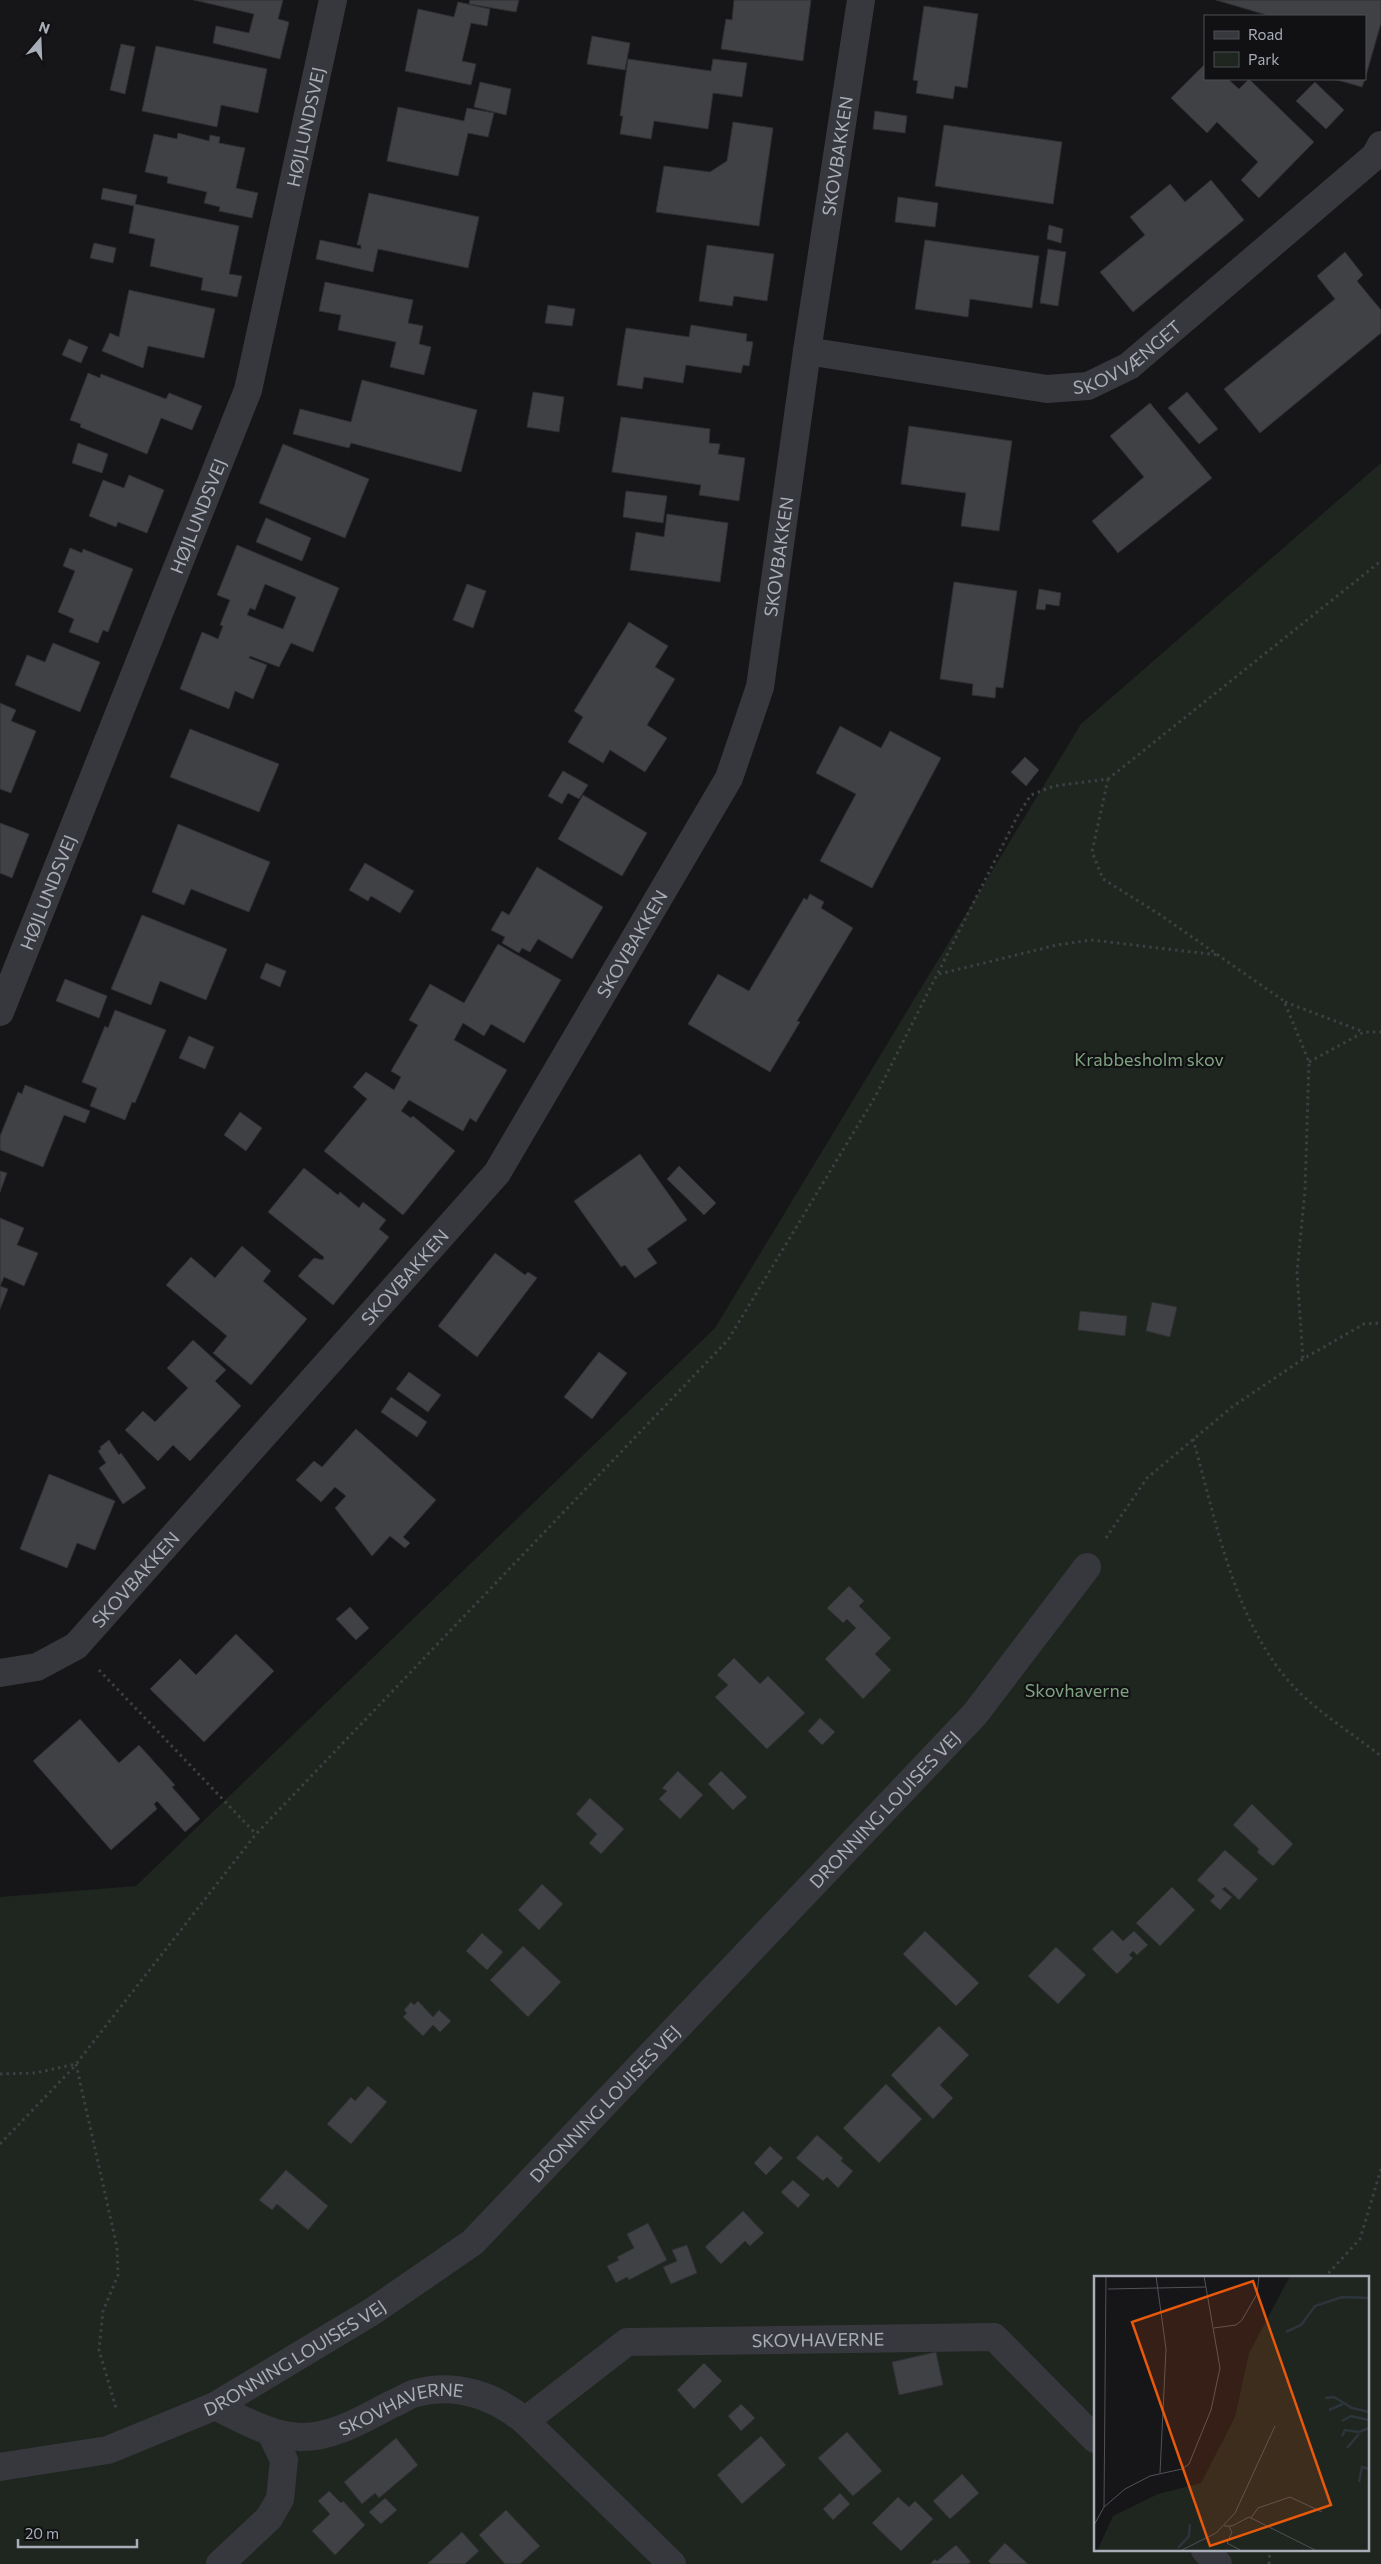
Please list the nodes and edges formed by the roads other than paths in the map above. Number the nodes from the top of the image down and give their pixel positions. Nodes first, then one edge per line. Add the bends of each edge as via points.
1 (333, 0) edge
2 (861, 0) edge
3 (1381, 146) edge
4 (807, 350) junction
5 (0, 1012) edge
6 (1086, 1567) road end
7 (0, 1673) edge
8 (215, 2406) junction
9 (525, 2421) junction
10 (270, 2431) junction
11 (1094, 2438) edge
12 (0, 2467) edge
13 (1207, 2552) edge
14 (220, 2564) edge
15 (672, 2564) edge
16 (1218, 2564) edge

1 - 5 street, HØJLUNDSVEJ via 248,390
2 - 4 street, SKOVBAKKEN
3 - 4 street, SKOVVÆNGET via 1375,156 1129,366 1088,386 1047,389
4 - 7 street, SKOVBAKKEN via 760,687 729,778 497,1173 76,1646 37,1667
6 - 8 street, DRONNING LOUISES VEJ via 975,1714 473,2242 373,2311
8 - 10 street, SKOVHAVERNE
8 - 12 street, DRONNING LOUISES VEJ via 108,2450
9 - 10 street, SKOVHAVERNE via 506,2405 483,2394 447,2390 416,2393 350,2426 326,2433 301,2437
9 - 11 street, SKOVHAVERNE via 627,2342 994,2337
9 - 15 street, SKOVHAVERNE
10 - 14 street via 284,2460 280,2499 269,2518
13 - 16 street

